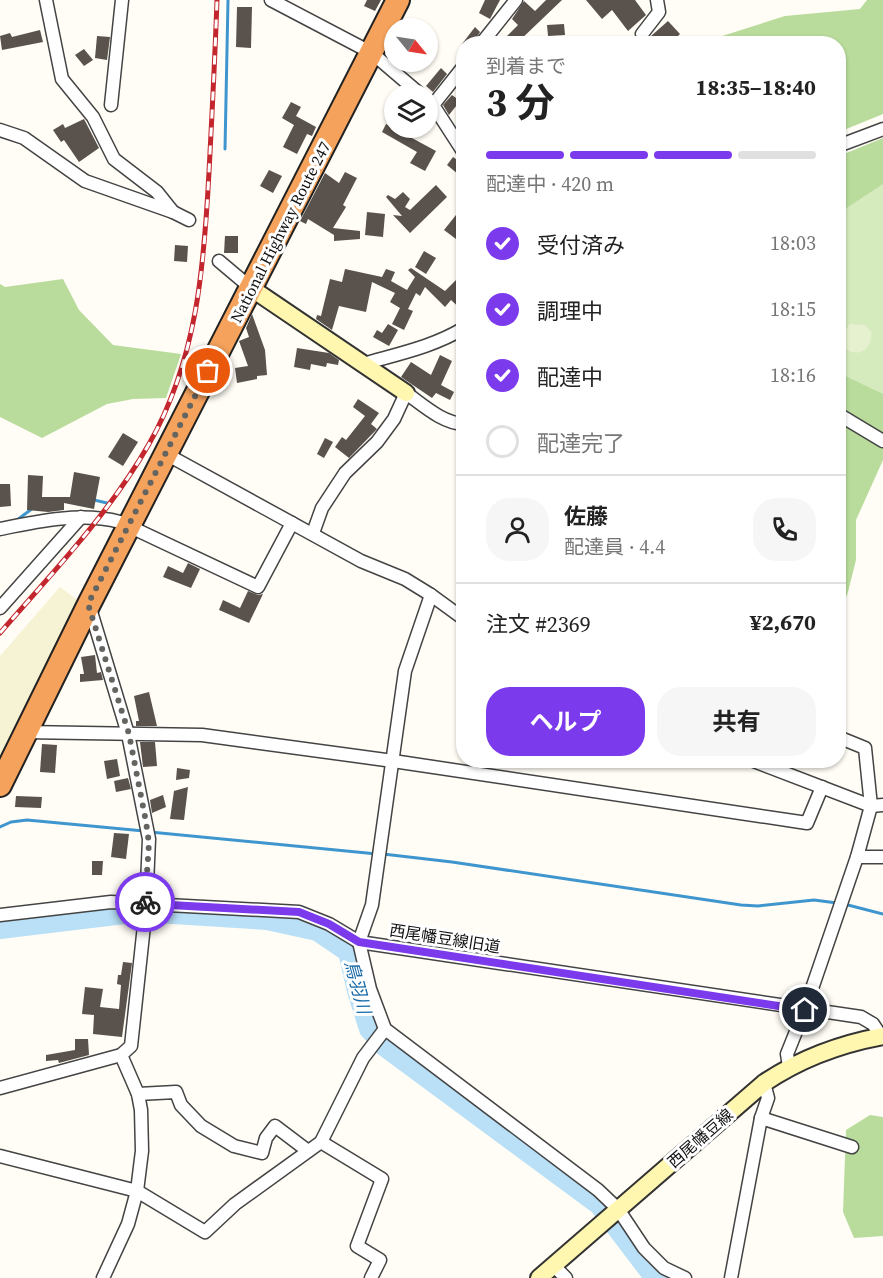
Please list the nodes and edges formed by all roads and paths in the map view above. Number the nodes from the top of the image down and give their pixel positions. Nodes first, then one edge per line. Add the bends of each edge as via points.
1 (46, 0) edge
2 (122, 0) edge
3 (271, 0) edge
4 (398, 0) edge
5 (516, 0) edge
6 (657, 0) edge
7 (642, 34) dead end
8 (488, 36) edge
9 (372, 53) junction
10 (456, 75) edge
11 (408, 84) edge
12 (438, 94) edge
13 (111, 105) dead end
14 (438, 115) edge
15 (883, 129) edge
16 (0, 130) edge
17 (456, 141) edge
18 (846, 143) edge
19 (173, 212) junction
20 (189, 220) dead end
21 (219, 261) dead end
22 (251, 288) junction
23 (456, 333) edge
24 (363, 364) junction
25 (406, 393) junction
26 (846, 419) edge
27 (456, 423) edge
28 (883, 441) edge
29 (166, 454) junction
30 (81, 517) junction
31 (292, 523) junction
32 (129, 527) junction
33 (0, 529) edge
34 (313, 533) junction
35 (431, 595) junction
36 (88, 604) junction
37 (0, 608) edge
38 (456, 614) edge
39 (25, 732) junction
40 (129, 734) junction
41 (846, 740) edge
42 (393, 761) junction
43 (772, 768) edge
44 (0, 785) edge
45 (822, 787) junction
46 (877, 806) edge
47 (857, 856) junction
48 (883, 857) edge
49 (145, 909) junction
50 (0, 915) edge
51 (359, 942) junction
52 (805, 1010) junction
53 (384, 1030) junction
54 (882, 1036) edge
55 (121, 1055) junction
56 (789, 1066) junction
57 (764, 1083) junction
58 (0, 1088) edge
59 (138, 1094) junction
60 (761, 1118) junction
61 (321, 1142) junction
62 (852, 1148) dead end
63 (308, 1151) junction
64 (0, 1156) edge
65 (136, 1191) junction
66 (618, 1209) junction
67 (560, 1272) edge
68 (103, 1278) edge
69 (371, 1278) edge
70 (539, 1278) edge
71 (685, 1278) edge
72 (731, 1278) edge

1 - 19 street via 62,79 93,117 114,159 157,192
2 - 13 street
3 - 9 street
4 - 9 highway, National Highway Route 247
5 - 8 street
6 - 7 street via 659,12
9 - 11 street
9 - 22 highway, National Highway Route 247
10 - 12 street
14 - 17 street
15 - 18 street
16 - 19 street via 24,138 85,181
19 - 20 street
21 - 22 street
22 - 24 main road
22 - 29 highway, National Highway Route 247
23 - 24 street
24 - 25 main road
25 - 27 street
25 - 34 street via 377,442 345,473 322,508
26 - 28 street
29 - 31 street
29 - 32 highway, National Highway Route 247
30 - 32 street via 100,517
30 - 33 street
30 - 37 street
31 - 32 street via 258,587
31 - 34 street
32 - 36 highway, National Highway Route 247
34 - 35 street
35 - 38 street
35 - 42 street via 405,671
36 - 39 highway, National Highway Route 247
36 - 40 street
39 - 40 street
39 - 44 highway, National Highway Route 247
40 - 42 street via 202,735
40 - 49 street via 149,839
41 - 46 street via 866,748
42 - 45 street via 807,823
42 - 51 street via 372,905
43 - 45 street
45 - 46 street
46 - 47 street
47 - 48 street
47 - 52 street
49 - 50 street, 西尾幡豆線旧道 via 111,902
49 - 51 street, 西尾幡豆線旧道 via 299,912
49 - 55 street via 131,1046
51 - 52 street, 西尾幡豆線旧道
51 - 53 street
52 - 54 street, 西尾幡豆線旧道 via 861,1017
52 - 56 street via 787,1054
53 - 61 street via 363,1058
53 - 66 street
54 - 56 main road, 西尾幡豆線 via 813,1055
55 - 58 street
55 - 59 street
56 - 57 main road, 西尾幡豆線
57 - 60 street via 768,1098
57 - 66 main road, 西尾幡豆線
59 - 63 street via 176,1092 181,1105 201,1126 234,1146 262,1153 275,1126
59 - 65 street via 142,1151
60 - 62 street
60 - 72 street
61 - 63 street
61 - 69 street via 382,1179 357,1246 380,1260
63 - 65 street via 235,1204 205,1232
64 - 65 street
65 - 68 street via 128,1224
66 - 67 main road, 西尾幡豆線
66 - 71 street via 644,1248 664,1268
67 - 70 main road, 西尾幡豆線

